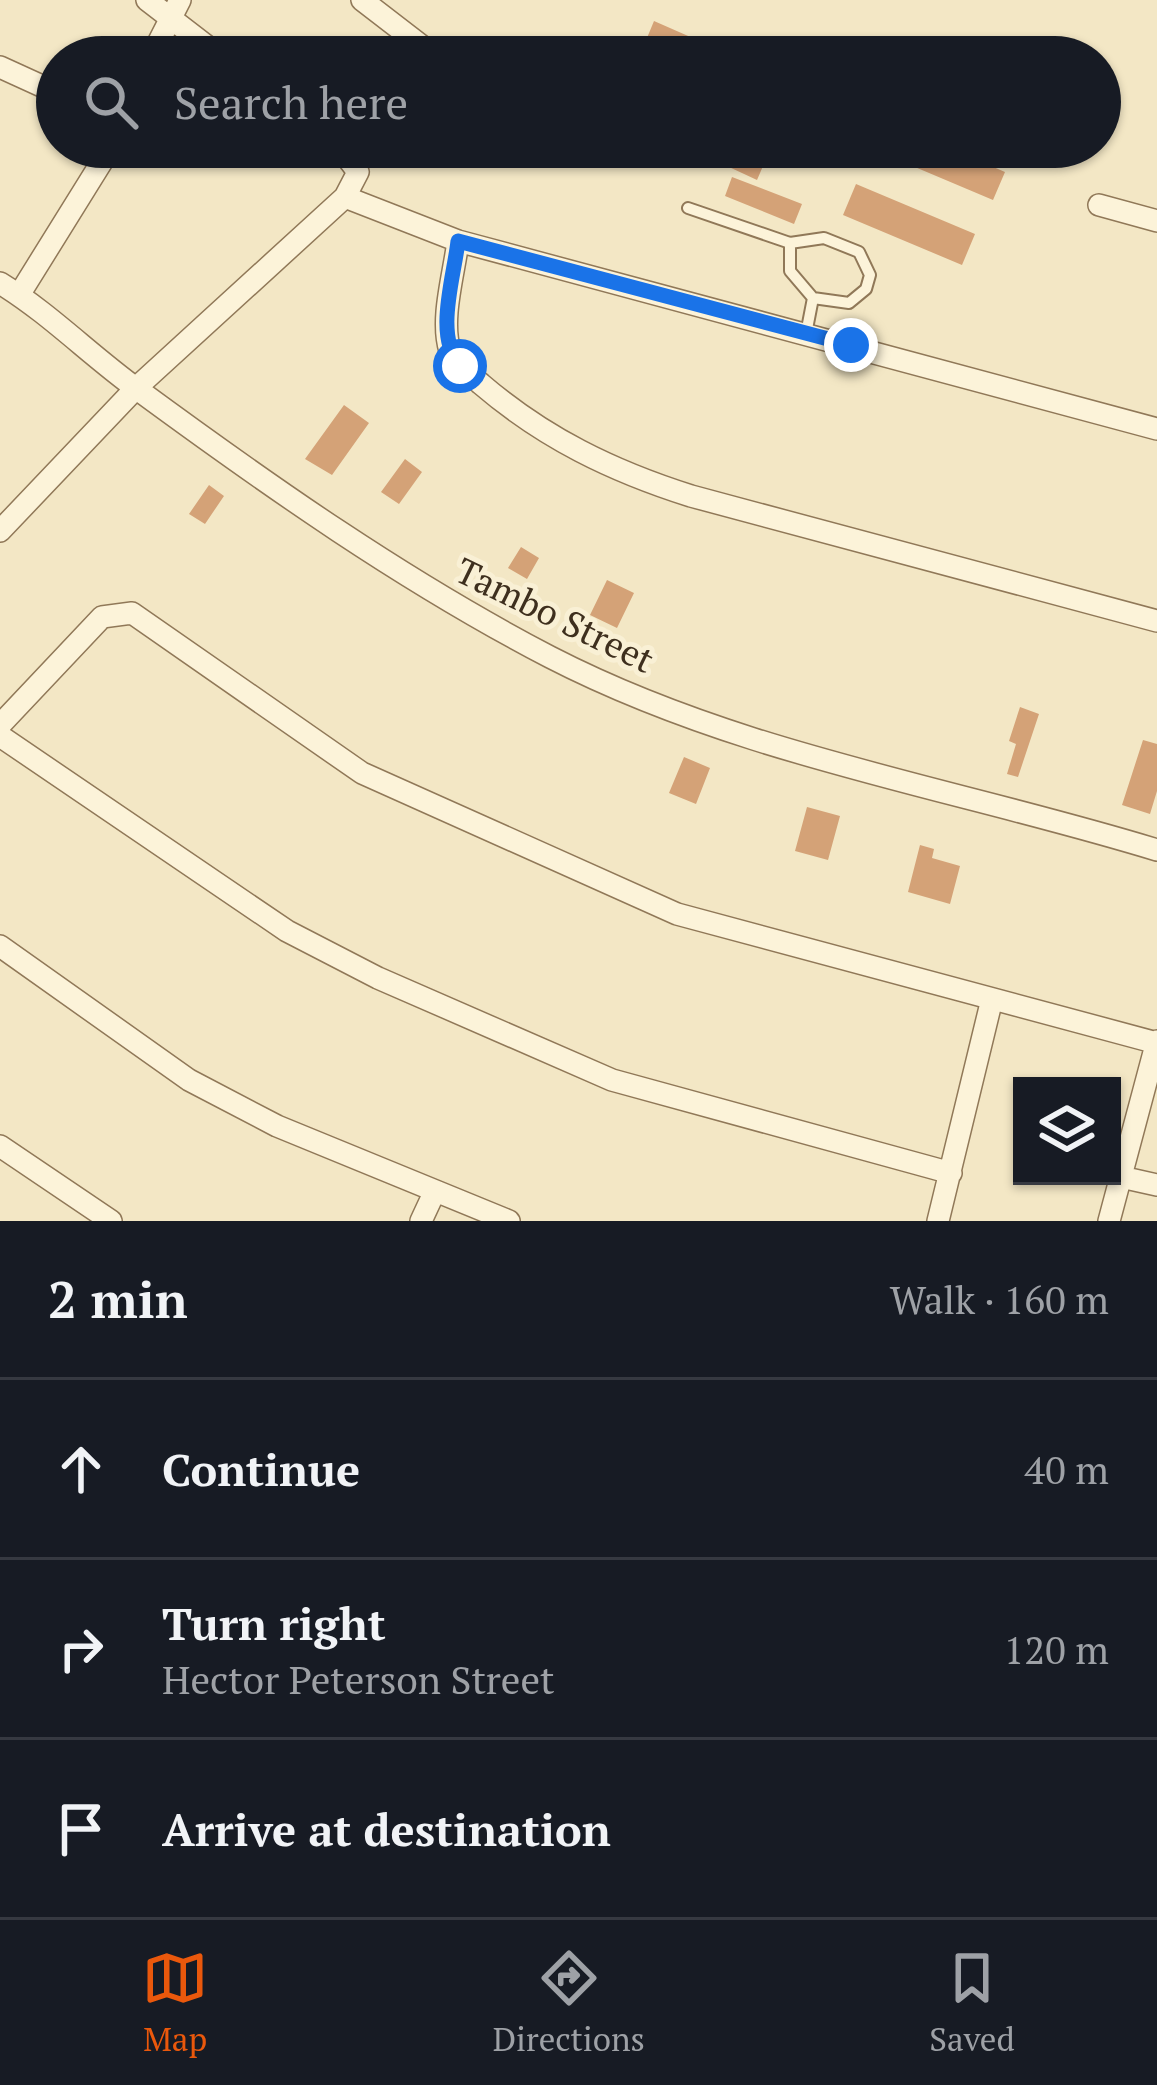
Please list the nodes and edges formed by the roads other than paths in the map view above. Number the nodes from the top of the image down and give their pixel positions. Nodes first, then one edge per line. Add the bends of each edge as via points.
1 (147, 0) edge
2 (362, 0) edge
3 (174, 8) edge
4 (161, 36) edge
5 (201, 36) edge
6 (409, 36) edge
7 (0, 67) edge
8 (36, 83) edge
9 (96, 168) edge
10 (355, 168) edge
11 (345, 197) junction
12 (1099, 205) dead end
13 (688, 208) dead end
14 (1156, 219) edge
15 (458, 241) junction
16 (790, 242) junction
17 (10, 289) edge
18 (813, 298) junction
19 (806, 334) junction
20 (136, 388) junction
21 (1157, 429) edge
22 (0, 530) edge
23 (1157, 621) edge
24 (0, 725) edge
25 (0, 736) edge
26 (1157, 850) edge
27 (0, 946) edge
28 (992, 999) junction
29 (1157, 1042) edge
30 (0, 1145) edge
31 (951, 1173) junction
32 (1121, 1173) edge
33 (1121, 1177) edge
34 (1118, 1185) edge
35 (1157, 1186) edge
36 (434, 1193) junction
37 (111, 1221) edge
38 (422, 1221) edge
39 (509, 1221) edge
40 (938, 1221) edge
41 (1108, 1221) edge

1 - 3 street
2 - 6 street
3 - 4 street
3 - 5 street
7 - 8 street
9 - 17 street
10 - 11 street
11 - 15 street
11 - 20 street
12 - 14 street
13 - 16 lane
15 - 19 street
15 - 23 street via 446,327 451,355 566,446 691,496
16 - 18 lane via 790,271
16 - 18 lane via 824,238 859,252 870,275 850,302
17 - 20 street, Tambo Street
18 - 19 lane
19 - 21 street
20 - 22 street
20 - 26 street, Tambo Street via 422,587 554,659 758,741
24 - 28 street via 102,617 131,613 362,773 677,914
25 - 31 street via 287,931 378,978 612,1080
27 - 36 street via 189,1080
28 - 29 street
28 - 31 street
29 - 32 street
30 - 37 street
31 - 40 street
33 - 35 street
34 - 41 street
36 - 38 street
36 - 39 street

